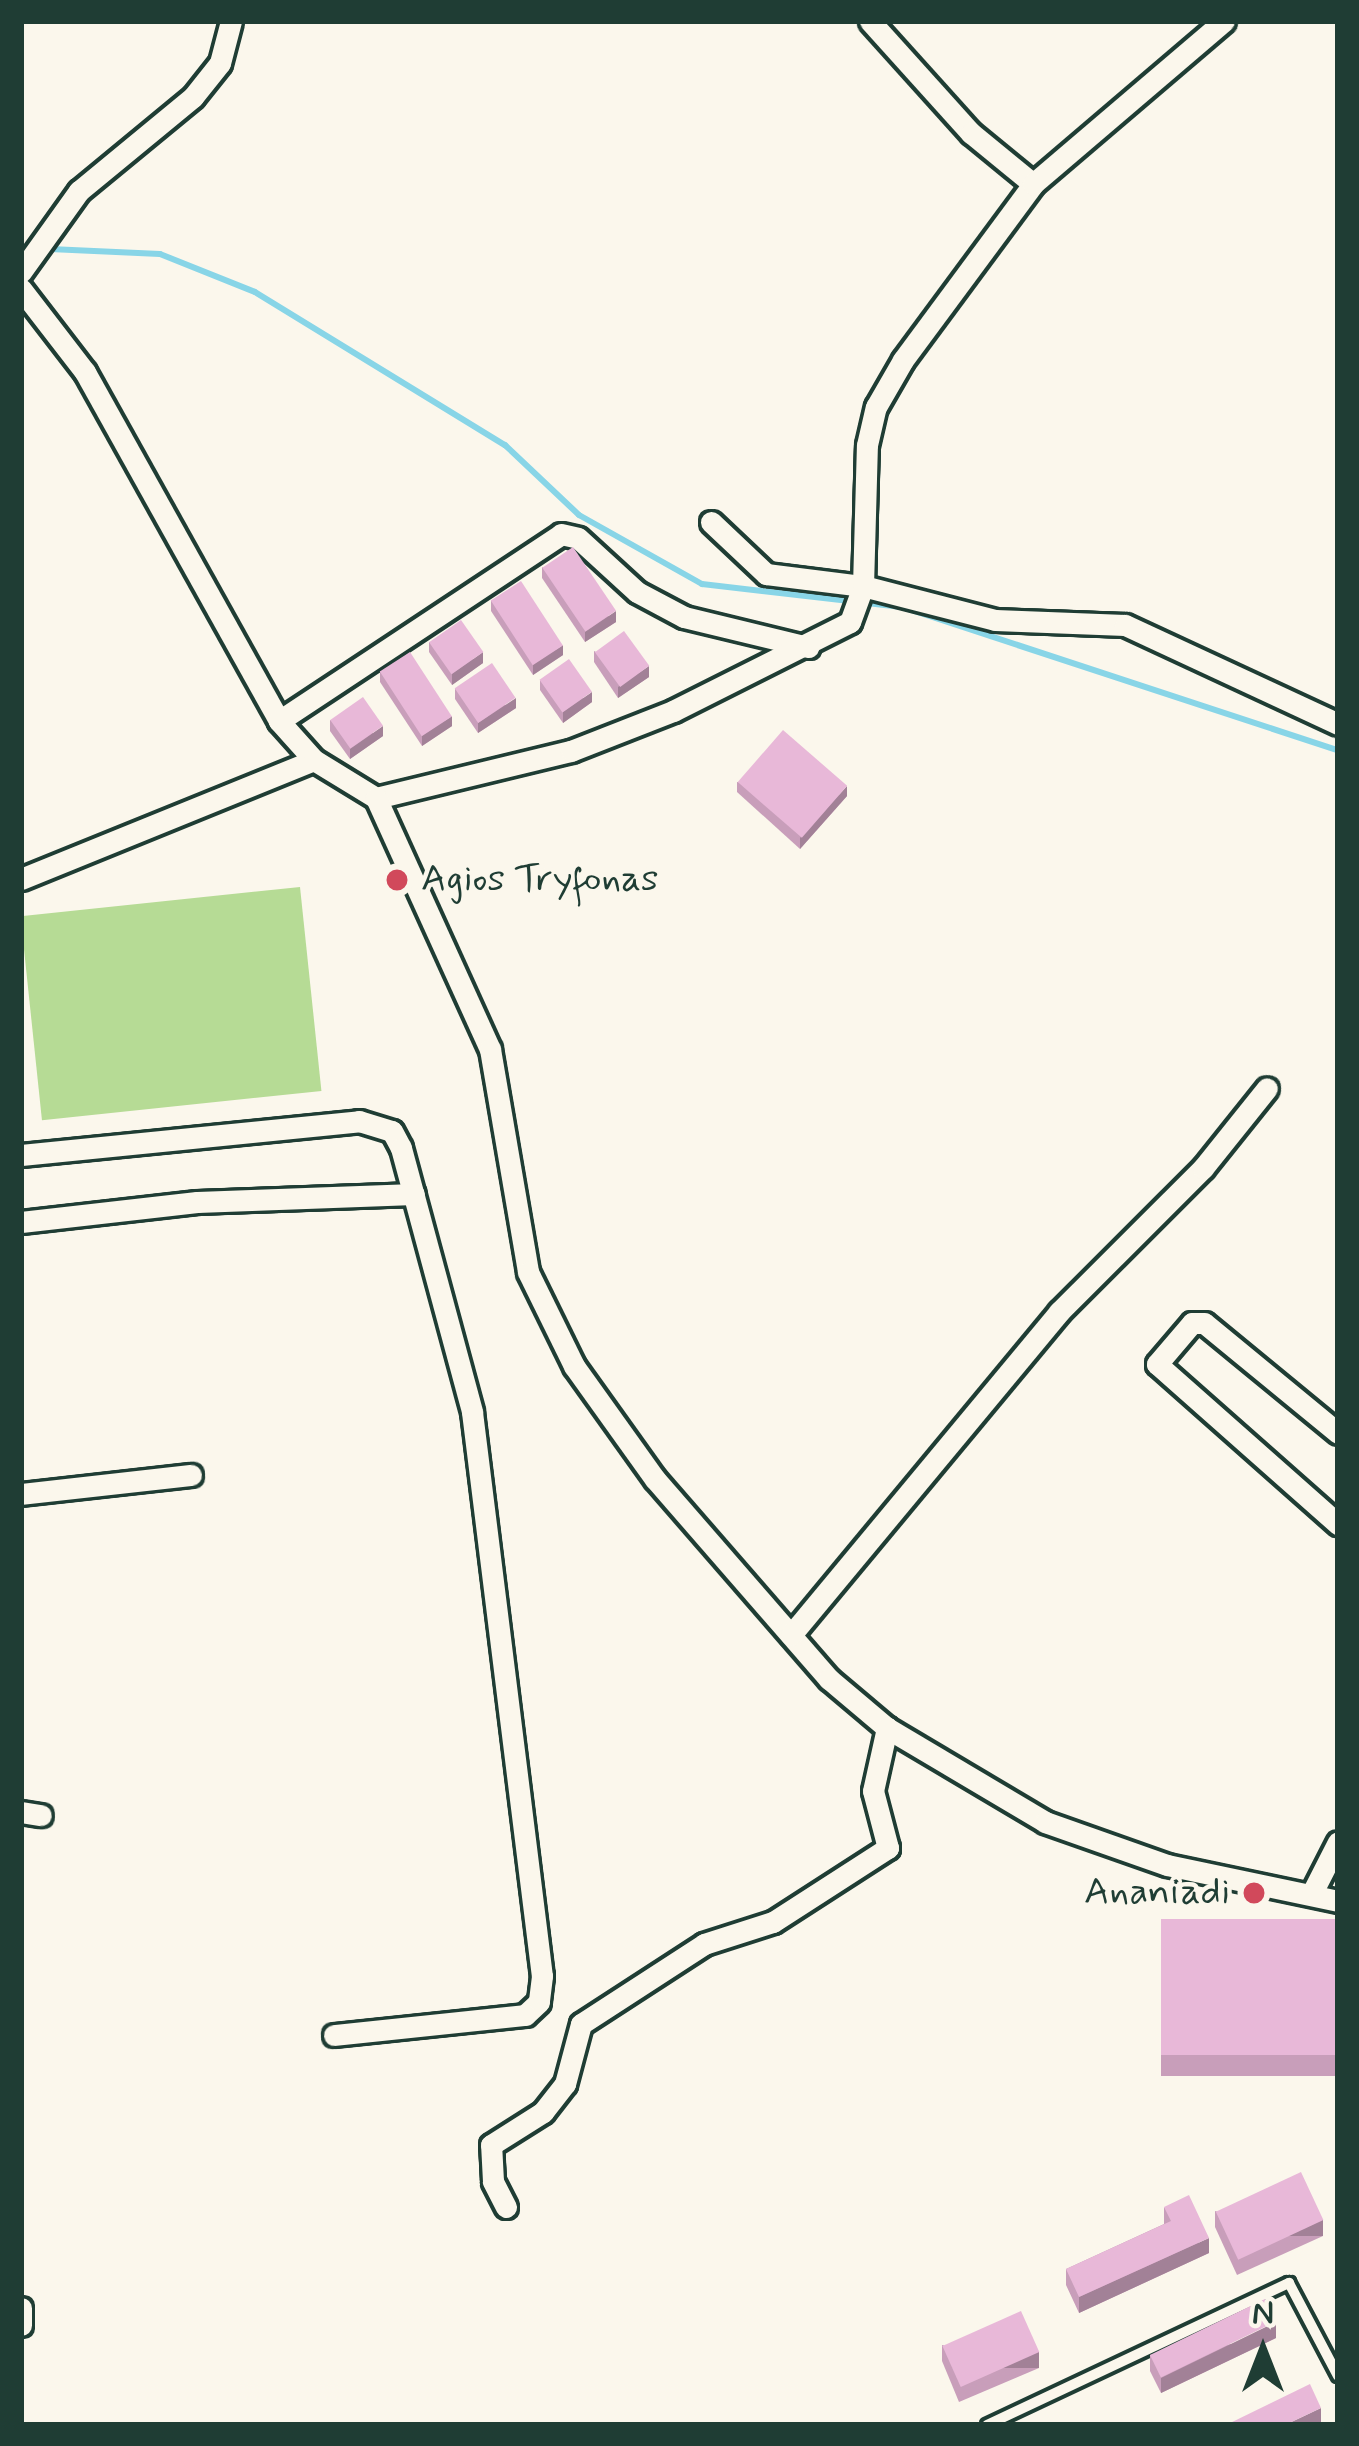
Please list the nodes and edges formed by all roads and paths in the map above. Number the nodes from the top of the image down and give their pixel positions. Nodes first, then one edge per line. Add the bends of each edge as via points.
1 (231, 21) edge
2 (870, 21) edge
3 (1224, 21) edge
4 (1033, 184) junction
5 (21, 272) edge
6 (21, 289) edge
7 (711, 522) dead end
8 (862, 593) junction
9 (808, 647) junction
10 (279, 721) junction
11 (1338, 724) edge
12 (314, 760) junction
13 (376, 798) junction
14 (21, 878) edge
15 (1267, 1088) dead end
16 (21, 1155) edge
17 (414, 1194) junction
18 (21, 1222) edge
19 (1338, 1433) edge
20 (191, 1475) dead end
21 (21, 1494) edge
22 (1338, 1523) edge
23 (791, 1635) junction
24 (887, 1728) junction
25 (1338, 1842) edge
26 (1312, 1893) junction
27 (1338, 1900) edge
28 (334, 2035) dead end
29 (506, 2207) dead end
30 (21, 2308) edge
31 (21, 2325) edge
32 (1338, 2376) edge
33 (988, 2425) edge

1 - 5 street via 220,63 193,98 79,190
2 - 4 street via 971,133
3 - 4 street
4 - 8 street via 876,407 867,445
6 - 10 street via 142,464
7 - 8 street via 766,574
8 - 9 street via 850,622
8 - 11 street via 995,620 1125,625
9 - 10 street via 683,617 637,592 578,538 561,534
9 - 13 street via 571,752
10 - 12 street
12 - 13 street
12 - 14 street
13 - 23 street via 490,1049 528,1272 574,1366 656,1479
15 - 23 street via 1203,1168 1059,1312
16 - 17 street via 377,1122 401,1148
17 - 18 street via 197,1202
17 - 28 street via 472,1412 542,1976 539,2002 525,2014
19 - 22 street via 1204,1323 1192,1323 1156,1364
20 - 21 street
23 - 24 street
24 - 26 street via 1045,1822 1167,1865
24 - 29 street via 873,1791 888,1849 772,1922 704,1944 581,2024 565,2084 543,2112 491,2145 493,2181
25 - 26 street
26 - 27 street
30 - 31 street
32 - 33 lane via 1289,2283

